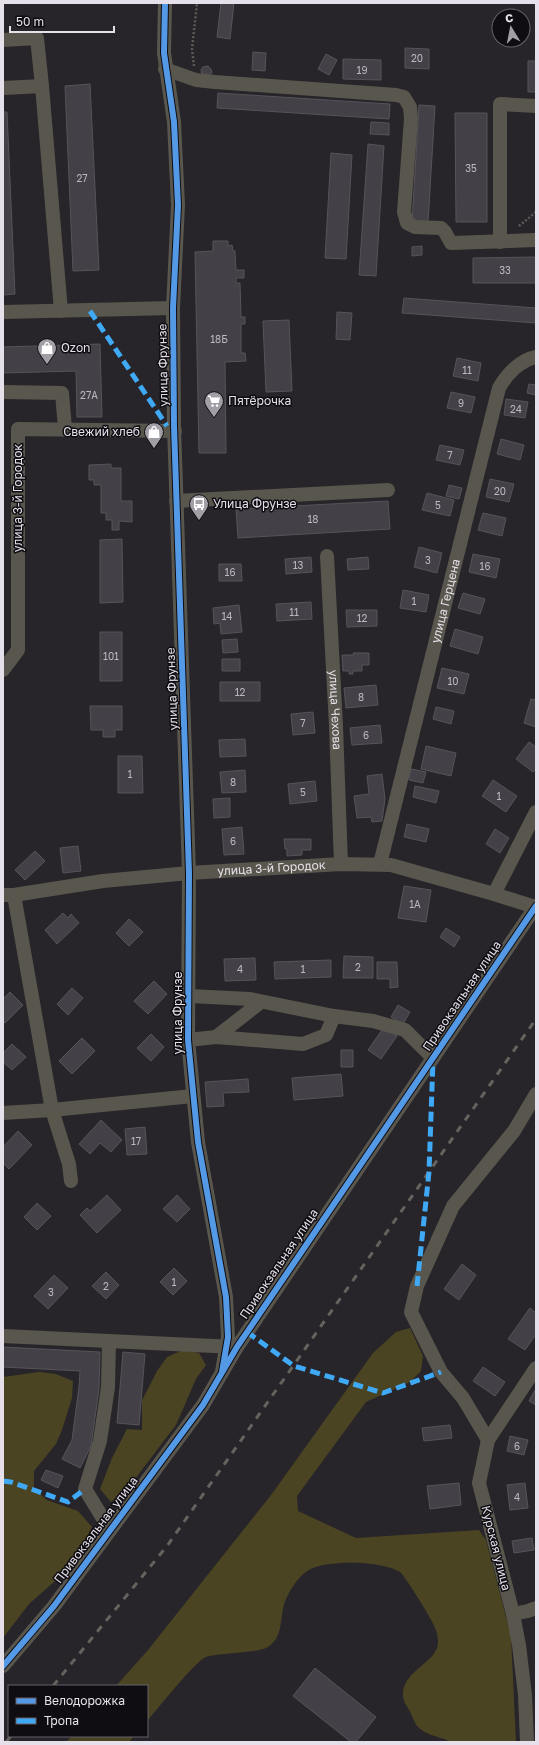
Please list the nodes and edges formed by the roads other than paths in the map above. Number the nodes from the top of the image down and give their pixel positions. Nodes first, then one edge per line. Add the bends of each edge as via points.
1 (165, 3) edge
2 (3, 40) edge
3 (165, 69) junction
4 (42, 86) junction
5 (3, 88) edge
6 (536, 106) edge
7 (536, 240) edge
8 (500, 242) junction
9 (173, 308) junction
10 (61, 311) junction
11 (3, 312) edge
12 (536, 357) edge
13 (3, 392) edge
14 (65, 429) junction
15 (174, 431) junction
16 (388, 490) dead end
17 (176, 501) junction
18 (327, 556) dead end
19 (3, 670) edge
20 (536, 812) edge
21 (341, 864) junction
22 (380, 864) junction
23 (189, 873) junction
24 (494, 894) junction
25 (9, 895) edge
26 (535, 906) edge
27 (189, 996) junction
28 (261, 1002) junction
29 (334, 1016) junction
30 (216, 1037) junction
31 (188, 1040) junction
32 (433, 1058) junction
33 (536, 1094) edge
34 (192, 1096) junction
35 (52, 1110) junction
36 (3, 1113) edge
37 (71, 1181) dead end
38 (3, 1336) edge
39 (109, 1341) junction
40 (232, 1347) junction
41 (536, 1368) edge
42 (488, 1440) junction
43 (110, 1530) junction
44 (536, 1608) edge
45 (513, 1614) junction
46 (3, 1666) edge
47 (527, 1742) edge

1 - 3 street, улица Фрунзе
2 - 4 street via 37,38
3 - 8 street via 196,80 404,97 410,107 411,119 404,212 407,223 415,227 441,228 451,243
3 - 9 street, улица Фрунзе via 174,122 177,170 178,205
4 - 5 street
4 - 10 street
6 - 8 street via 500,104
7 - 8 street
9 - 10 street
9 - 15 street, улица Фрунзе
10 - 11 street
12 - 22 street, улица Герцена via 514,368 505,376 499,388
13 - 14 street via 62,393
14 - 15 street, улица 3-й Городок
14 - 19 street, улица 3-й Городок via 18,429 18,650
15 - 17 street, улица Фрунзе
16 - 17 street
17 - 23 street, улица Фрунзе
18 - 21 street, улица Чехова
20 - 24 street
21 - 22 street, улица 3-й Городок
21 - 23 street, улица 3-й Городок
22 - 24 street, улица 3-й Городок
23 - 25 street, улица 3-й Городок via 103,881
23 - 27 street, улица Фрунзе
24 - 26 street, улица 3-й Городок
25 - 35 street
26 - 32 street, Привокзальная улица
27 - 28 street via 250,999
27 - 31 street, улица Фрунзе
28 - 29 street
28 - 30 street
29 - 30 street via 326,1035 303,1044
29 - 32 street via 373,1021 405,1030
30 - 31 street
31 - 34 street, улица Фрунзе
32 - 40 street, Привокзальная улица
33 - 42 street via 514,1131 452,1206 417,1286 411,1312 441,1372 463,1398
34 - 35 street
34 - 40 street, улица Фрунзе via 226,1297 228,1337
35 - 36 street
35 - 37 street via 69,1164
38 - 39 street
39 - 40 street
39 - 43 street via 108,1388 100,1441 85,1488
40 - 43 street, Привокзальная улица via 222,1372 203,1405
41 - 42 street, Курская улица
42 - 45 street, Курская улица via 479,1483
43 - 46 street, Привокзальная улица via 54,1606
44 - 45 street
45 - 47 street, Курская улица via 525,1695

